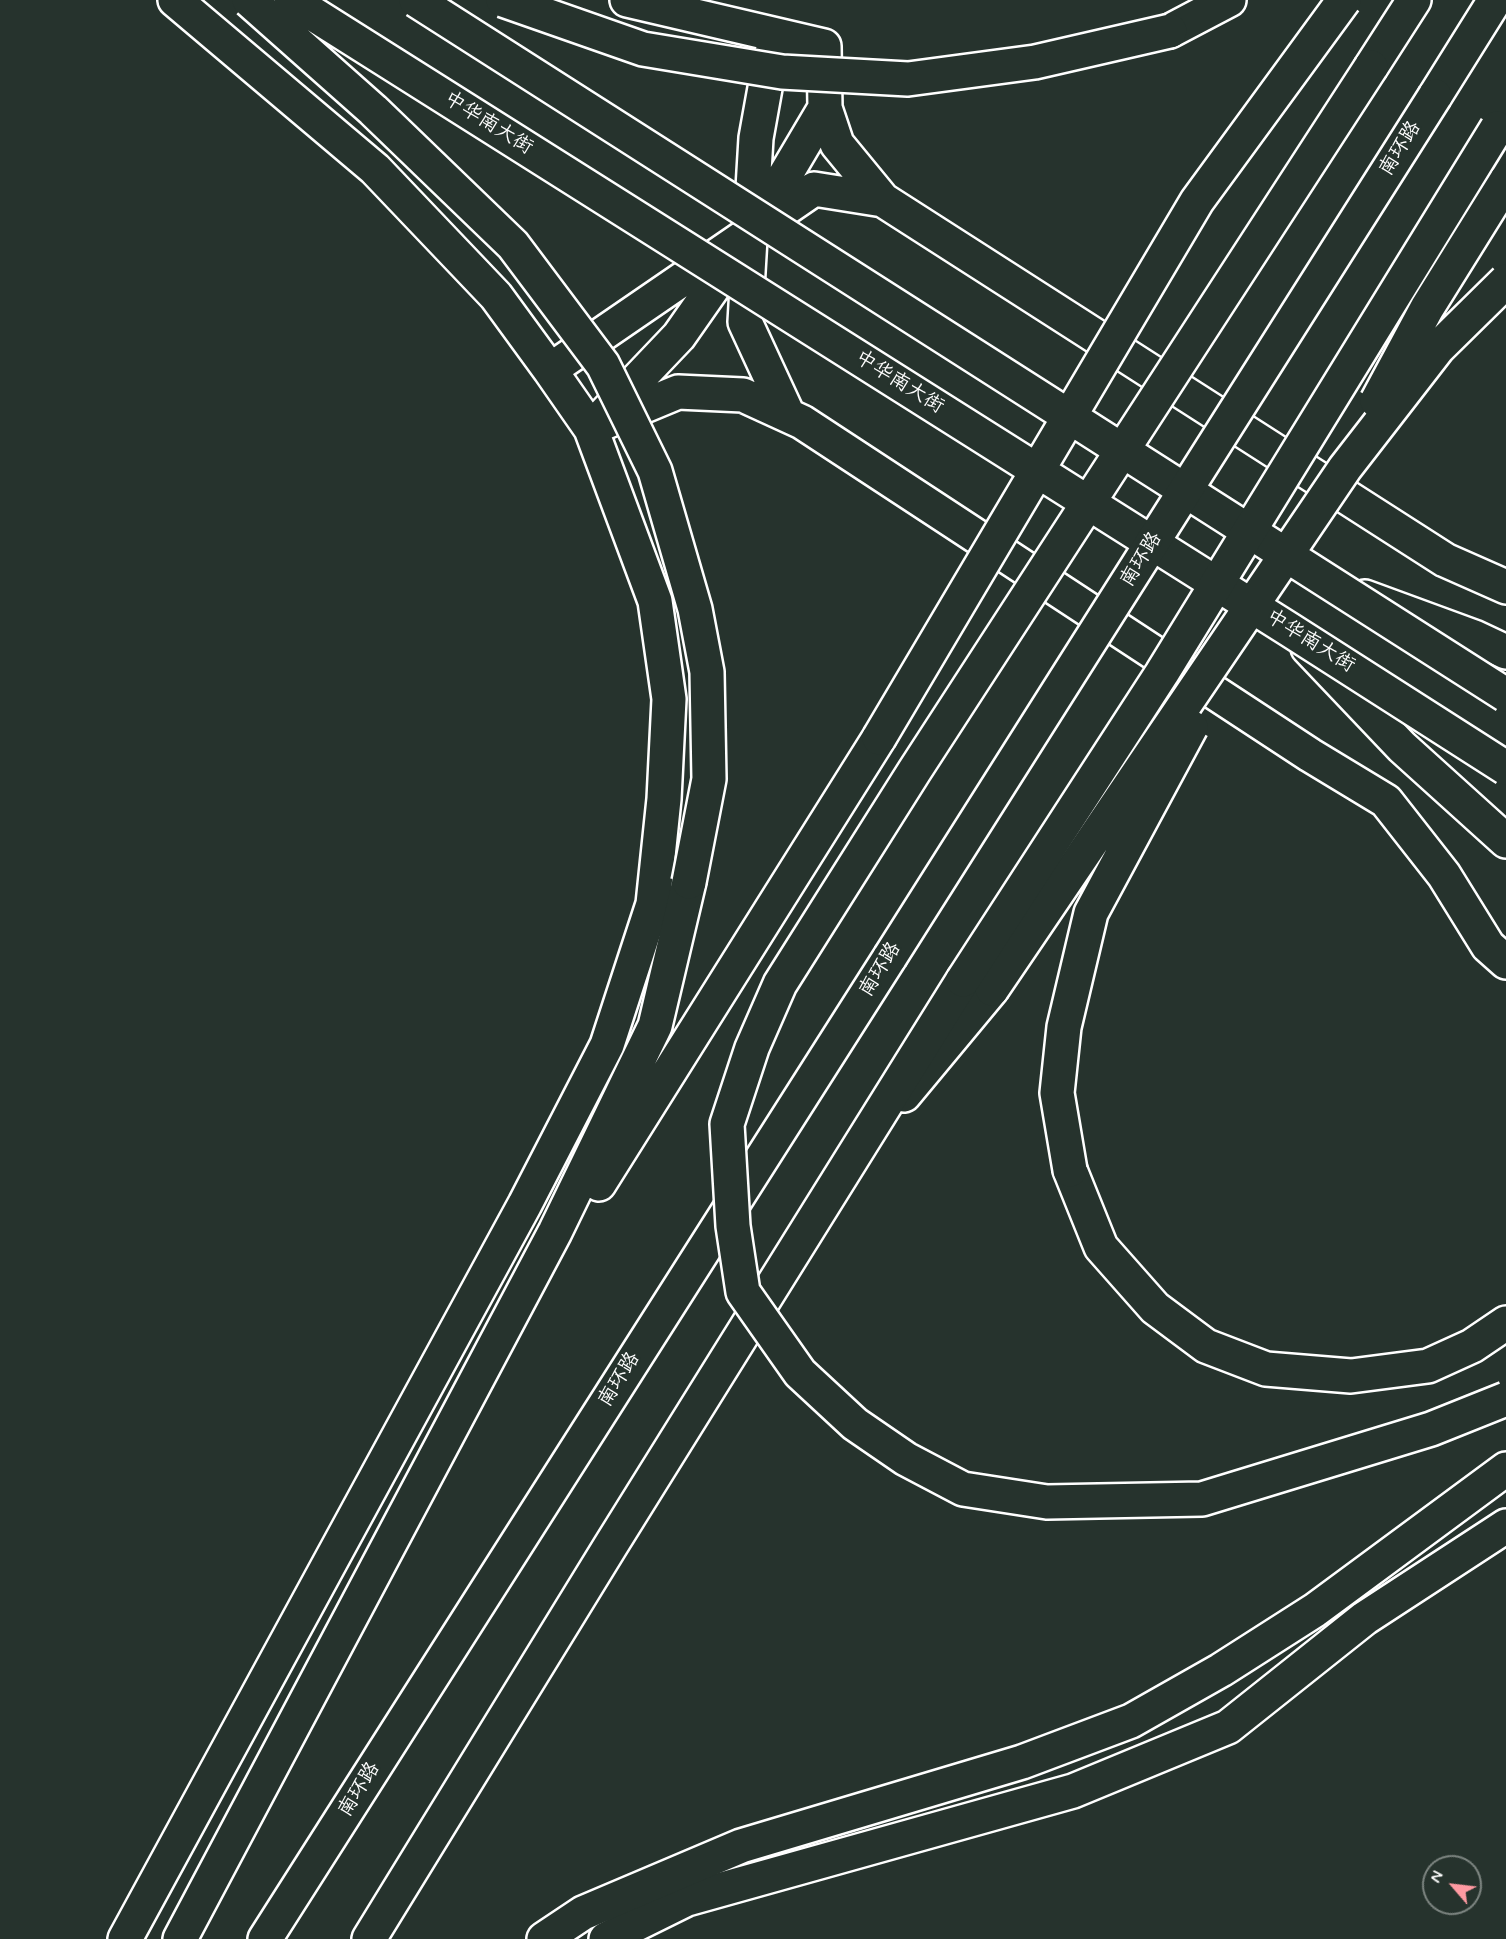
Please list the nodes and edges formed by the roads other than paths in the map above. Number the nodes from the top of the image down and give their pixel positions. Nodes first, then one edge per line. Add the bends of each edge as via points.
1 (175, 0) edge
2 (249, 0) edge
3 (291, 0) edge
4 (416, 0) edge
5 (503, 0) edge
6 (627, 0) edge
7 (1229, 0) edge
8 (1344, 0) edge
9 (1414, 0) edge
10 (1496, 0) edge
11 (791, 37) junction
12 (825, 108) junction
13 (1501, 121) edge
14 (1506, 181) edge
15 (883, 200) junction
16 (751, 233) junction
17 (1506, 281) edge
18 (550, 370) junction
19 (788, 415) junction
20 (591, 429) junction
21 (1323, 500) junction
22 (1326, 582) junction
23 (1506, 587) edge
24 (1239, 622) junction
25 (1290, 630) junction
26 (1506, 652) edge
27 (1506, 695) edge
28 (1506, 768) edge
29 (1506, 842) edge
30 (1506, 962) edge
31 (978, 984) junction
32 (1506, 1323) edge
33 (481, 1373) junction
34 (1506, 1399) edge
35 (1506, 1469) edge
36 (1506, 1526) edge
37 (125, 1939) edge
38 (180, 1939) edge
39 (265, 1939) edge
40 (369, 1939) edge
41 (544, 1939) edge
42 (606, 1939) edge

1 - 18 main road via 375,169 496,296
2 - 33 main road, bridge via 373,110 513,245 603,365 656,471 695,609 707,672 709,779 655,1026
3 - 25 main road, 中华南大街, bridge
4 - 22 main road, bridge
5 - 7 main road, bridge via 643,49 782,72 908,79 1035,62 1170,31
6 - 11 main road
8 - 33 main road, bridge via 1197,201 879,738
9 - 34 main road, bridge via 780,984 752,1048 727,1124 733,1226 743,1292 800,1373 855,1424 906,1460 963,1489 1047,1502 1202,1500 1431,1429
10 - 39 main road, 南环路, bridge
11 - 12 main road via 824,46
11 - 16 main road via 771,55 756,138
12 - 15 main road via 837,144
12 - 16 main road
13 - 31 main road, bridge via 1162,673
14 - 21 main road, bridge via 1427,308
15 - 16 main road via 814,189
15 - 23 main road via 1445,560
16 - 18 main road
16 - 19 main road via 745,322
16 - 20 main road via 679,336
17 - 21 main road, bridge via 1438,348
18 - 20 main road
19 - 20 main road via 744,395 678,392
19 - 30 main road via 1386,801 1444,875 1488,946
20 - 37 main road via 655,601 669,699 653,904 607,1045 525,1204
21 - 24 main road, bridge
22 - 26 main road, bridge
22 - 27 main road, bridge
24 - 31 main road, bridge
24 - 32 main road, bridge via 1200,710 1091,913 1064,1027 1057,1094 1070,1170 1101,1247 1155,1308 1206,1346 1266,1369 1351,1376 1428,1366 1472,1346
25 - 28 main road, 中华南大街, bridge
25 - 29 main road, bridge via 1402,747
31 - 40 main road via 858,1149
33 - 38 main road
35 - 41 main road via 1315,1610 1221,1671 1131,1721 1022,1762 741,1846 583,1913
36 - 42 main road via 1365,1618 1228,1727 1073,1791 687,1899

